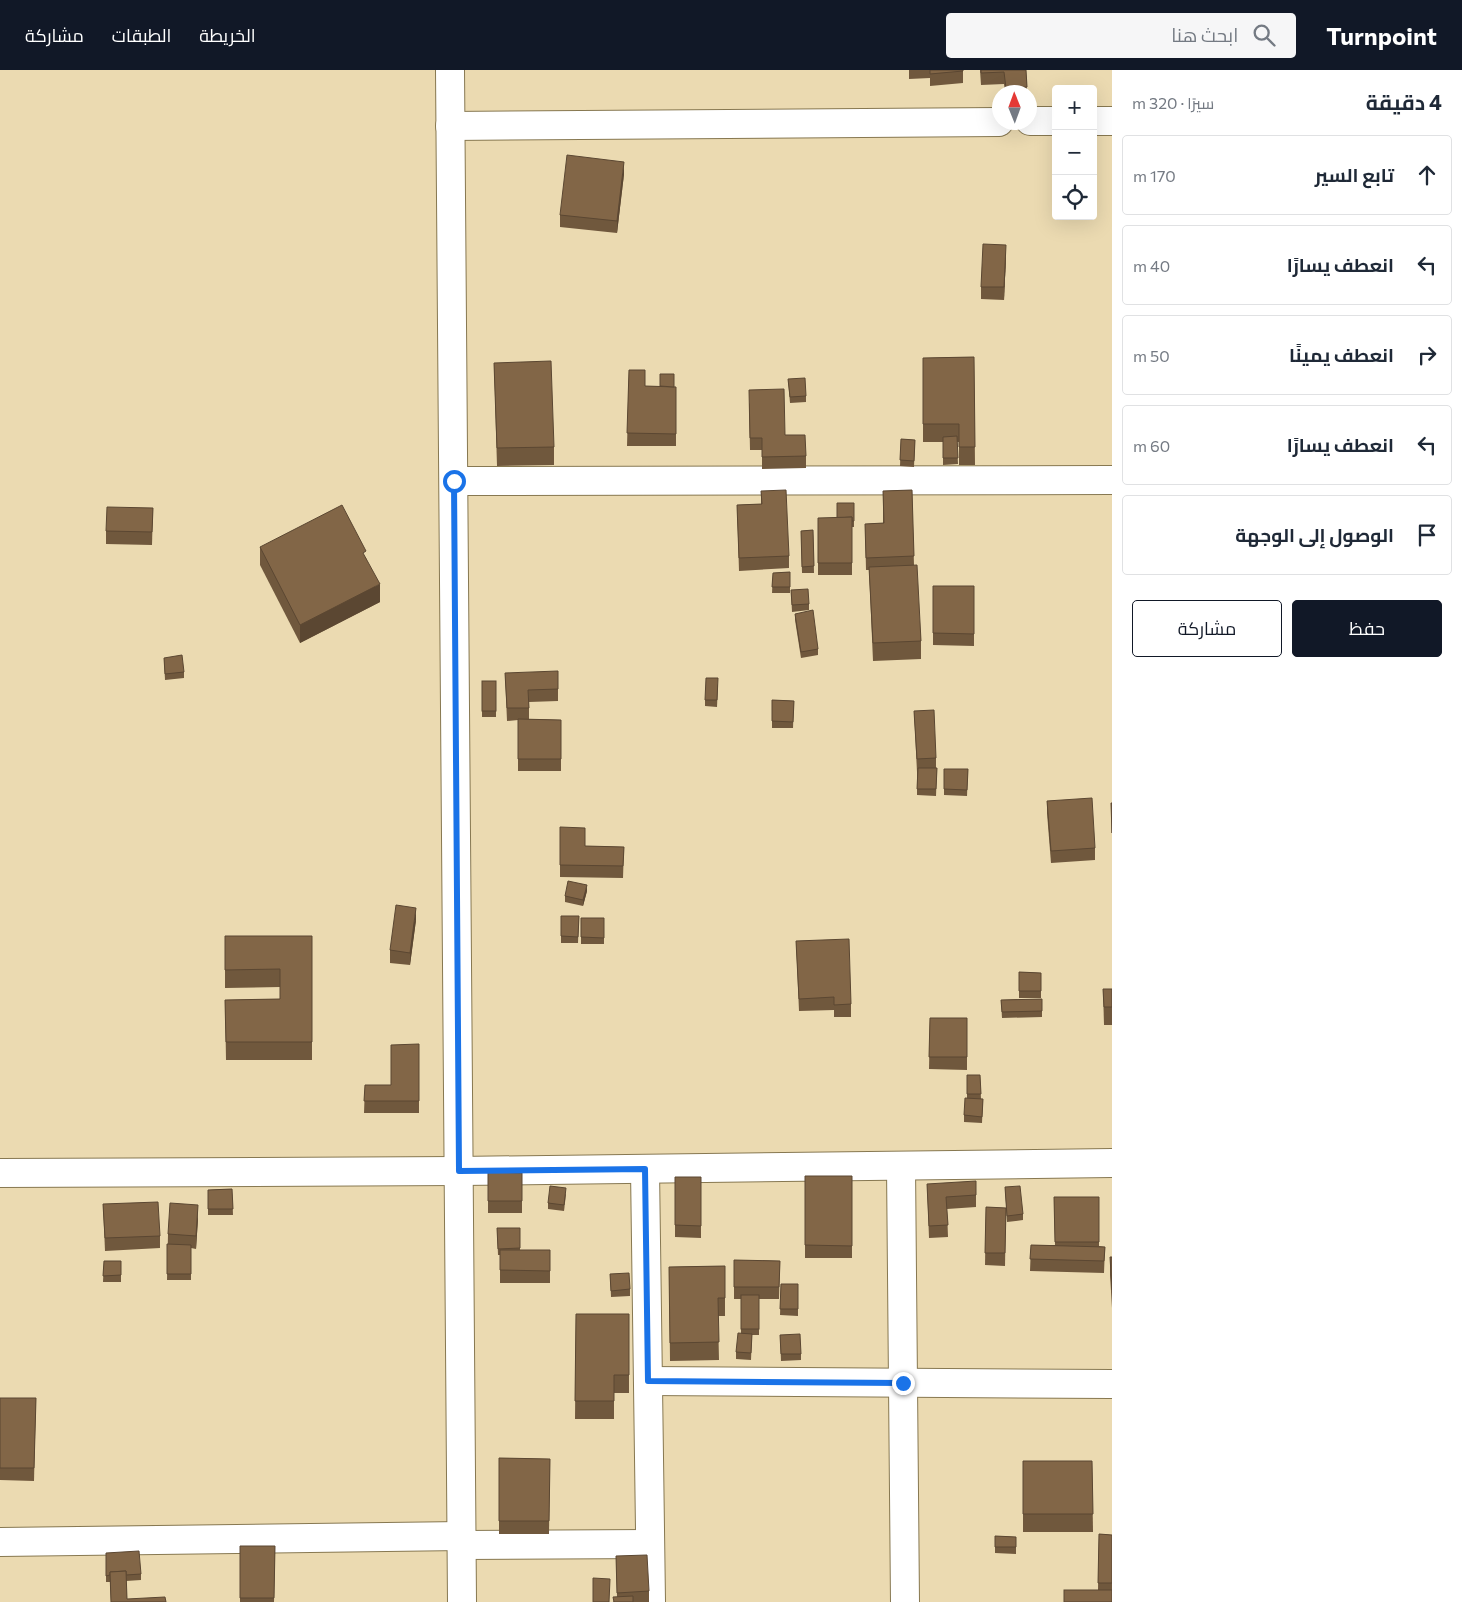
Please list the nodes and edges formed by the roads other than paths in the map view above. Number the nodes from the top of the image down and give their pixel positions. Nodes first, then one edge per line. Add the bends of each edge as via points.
1 (450, 70) edge
2 (1037, 121) edge
3 (1052, 121) edge
4 (1097, 121) edge
5 (1112, 121) edge
6 (992, 122) edge
7 (450, 126) junction
8 (1112, 480) edge
9 (454, 481) junction
10 (1112, 1163) edge
11 (901, 1166) junction
12 (645, 1169) junction
13 (459, 1171) junction
14 (0, 1173) edge
15 (648, 1381) junction
16 (903, 1383) junction
17 (1112, 1384) edge
18 (462, 1540) junction
19 (0, 1542) edge
20 (650, 1544) junction
21 (462, 1602) edge
22 (651, 1602) edge
23 (905, 1602) edge

1 - 7 street
2 - 3 street
4 - 5 street
6 - 7 street
7 - 9 street
8 - 9 street
9 - 13 street
10 - 11 street
11 - 12 street
11 - 16 street
12 - 13 street
12 - 15 street
13 - 14 street
13 - 18 street
15 - 16 street
15 - 20 street
16 - 17 street
16 - 23 street
18 - 19 street
18 - 20 street
18 - 21 street
20 - 22 street

